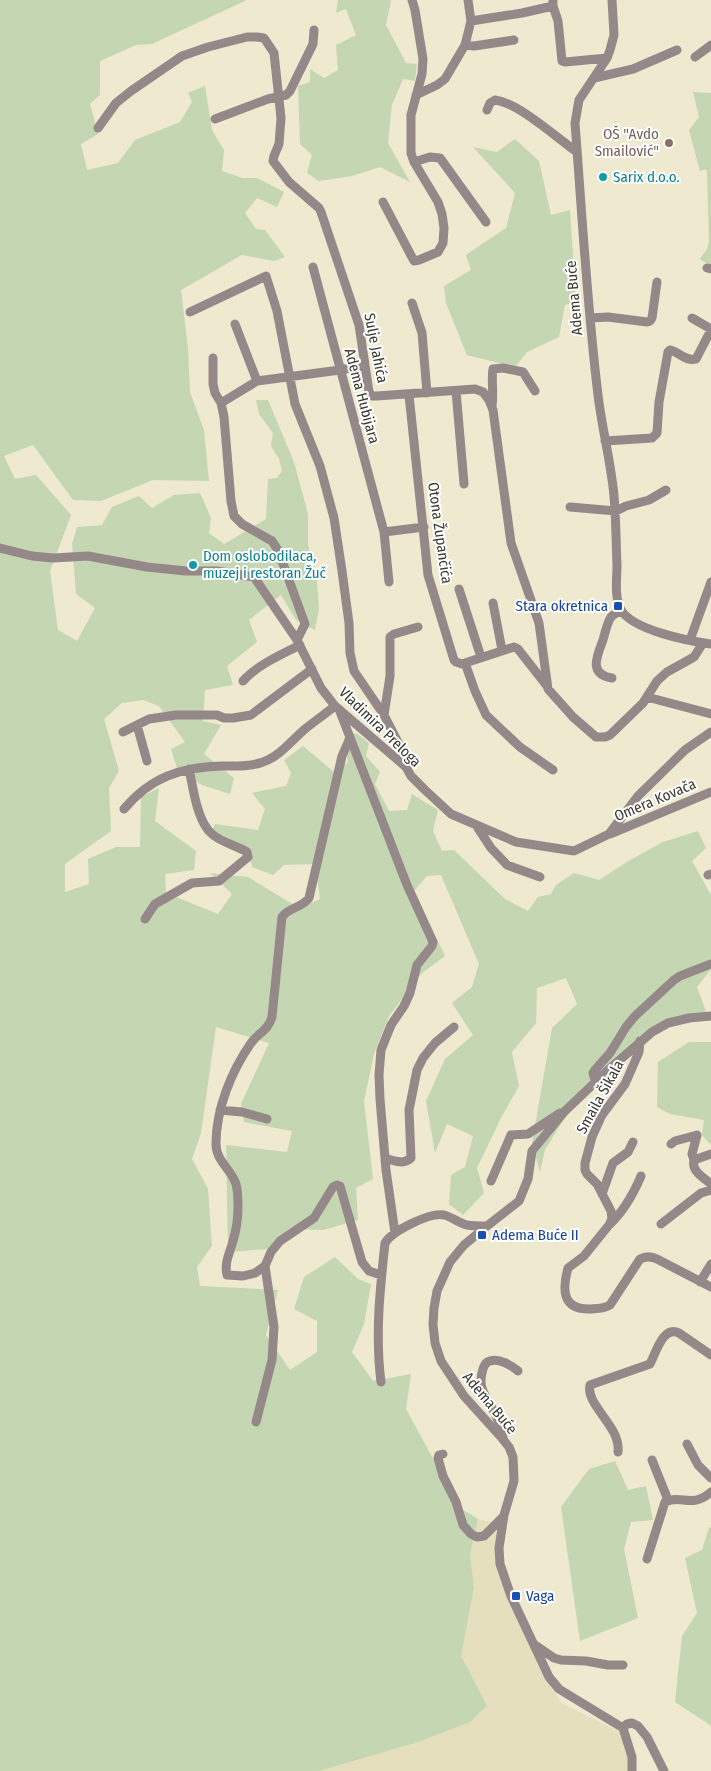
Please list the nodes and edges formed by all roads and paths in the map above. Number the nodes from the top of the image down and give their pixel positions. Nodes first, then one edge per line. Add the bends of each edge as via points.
1 (412, 0) edge
2 (468, 0) edge
3 (612, 0) edge
4 (553, 3) edge
5 (470, 21) junction
6 (314, 30) dead end
7 (514, 40) dead end
8 (465, 45) junction
9 (711, 45) edge
10 (677, 50) dead end
11 (695, 57) dead end
12 (607, 58) junction
13 (594, 78) junction
14 (416, 94) junction
15 (279, 97) junction
16 (487, 110) dead end
17 (215, 119) dead end
18 (98, 128) dead end
19 (577, 152) junction
20 (414, 162) junction
21 (383, 202) dead end
22 (486, 222) dead end
23 (313, 267) dead end
24 (657, 282) dead end
25 (412, 303) dead end
26 (190, 312) dead end
27 (590, 318) junction
28 (692, 318) dead end
29 (235, 324) dead end
30 (711, 330) edge
31 (213, 358) dead end
32 (366, 364) junction
33 (340, 370) junction
34 (290, 376) junction
35 (257, 381) junction
36 (456, 390) junction
37 (535, 390) dead end
38 (426, 393) junction
39 (409, 395) junction
40 (221, 403) junction
41 (492, 406) junction
42 (605, 441) junction
43 (464, 484) dead end
44 (666, 490) dead end
45 (570, 507) dead end
46 (616, 511) junction
47 (424, 527) junction
48 (384, 532) junction
49 (0, 548) edge
50 (388, 582) dead end
51 (711, 582) edge
52 (459, 589) dead end
53 (493, 603) dead end
54 (621, 610) junction
55 (418, 626) dead end
56 (690, 640) junction
57 (298, 643) junction
58 (707, 644) edge
59 (502, 650) junction
60 (481, 657) junction
61 (466, 663) junction
62 (312, 669) junction
63 (612, 678) dead end
64 (244, 681) dead end
65 (548, 689) junction
66 (647, 697) junction
67 (337, 707) junction
68 (711, 714) edge
69 (384, 715) junction
70 (137, 725) junction
71 (123, 732) dead end
72 (711, 732) edge
73 (350, 738) junction
74 (147, 761) dead end
75 (406, 767) junction
76 (189, 769) junction
77 (553, 770) dead end
78 (711, 792) edge
79 (124, 809) dead end
80 (476, 825) junction
81 (609, 834) junction
82 (540, 877) dead end
83 (145, 919) dead end
84 (711, 964) edge
85 (711, 1016) edge
86 (454, 1027) dead end
87 (640, 1041) junction
88 (596, 1083) junction
89 (220, 1110) junction
90 (565, 1111) junction
91 (267, 1119) dead end
92 (632, 1142) dead end
93 (671, 1144) dead end
94 (711, 1154) edge
95 (385, 1158) junction
96 (694, 1160) junction
97 (641, 1176) dead end
98 (491, 1180) dead end
99 (711, 1184) edge
100 (711, 1190) edge
101 (602, 1194) junction
102 (661, 1224) dead end
103 (609, 1225) junction
104 (486, 1226) junction
105 (395, 1233) junction
106 (711, 1264) edge
107 (265, 1266) junction
108 (381, 1275) junction
109 (700, 1282) junction
110 (711, 1287) edge
111 (711, 1355) edge
112 (518, 1371) dead end
113 (381, 1382) dead end
114 (256, 1422) dead end
115 (503, 1439) junction
116 (688, 1444) dead end
117 (618, 1452) dead end
118 (443, 1454) dead end
119 (652, 1460) dead end
120 (711, 1478) edge
121 (711, 1492) edge
122 (668, 1500) junction
123 (504, 1515) junction
124 (647, 1559) dead end
125 (534, 1645) junction
126 (623, 1665) dead end
127 (622, 1728) junction
128 (632, 1771) edge
129 (664, 1771) edge

1 - 14 street via 423,59
2 - 5 street
3 - 12 street, Adema Buće via 614,35
4 - 5 street via 522,13
4 - 12 street via 562,61
5 - 8 street
6 - 15 street via 313,44 290,91
7 - 8 street
8 - 14 street via 445,79
9 - 11 street
10 - 13 street via 633,69
12 - 13 street, Adema Buće
13 - 19 street, Adema Buće via 576,109
14 - 20 street via 411,115
15 - 17 street
15 - 18 street, Sulje Jahića via 271,46 264,38 247,37 182,56 116,103
15 - 32 street, Sulje Jahića via 280,138 273,162 288,182 321,212 360,325
16 - 19 street via 495,100 506,103
19 - 27 street, Adema Buće
20 - 21 street via 442,214 443,243 438,252 414,260
20 - 22 street via 430,157 440,158
23 - 33 street, Adema Hubijara
24 - 27 street via 650,321
25 - 38 street via 422,333
26 - 34 street via 266,276 278,312
27 - 42 street, Adema Buće
28 - 30 street
29 - 35 street
30 - 42 street via 696,359 668,352 657,433 652,438
31 - 40 street via 213,384
32 - 33 street
32 - 39 street, Sulje Jahića via 372,396
33 - 34 street
33 - 48 street, Adema Hubijara
34 - 35 street
34 - 69 street via 295,404 320,466 334,518 354,671
35 - 40 street
36 - 38 street, Sulje Jahića
36 - 41 street, Sulje Jahića via 483,392
36 - 43 street
37 - 41 street via 523,372 503,368 493,370
38 - 39 street, Sulje Jahića
39 - 47 street, Otona Župančića
40 - 57 street via 234,516 272,542 278,550 305,624
41 - 65 street via 511,543 539,623
42 - 46 street, Adema Buće
44 - 46 street via 649,500
45 - 46 street
46 - 54 street, Adema Buće via 616,584
47 - 48 street
47 - 61 street, Otona Župančića via 430,583 454,660 459,664
48 - 50 street, Adema Hubijara
49 - 57 street, Vladimira Preloga via 32,556 88,556 148,567 249,575 258,581
51 - 56 street
52 - 60 street, Otona Župančića
53 - 59 street
54 - 56 street via 642,627
54 - 63 street via 608,623 596,661 597,670
55 - 69 street via 390,637 390,676
56 - 58 street
57 - 62 street, Vladimira Preloga
57 - 64 street
58 - 66 street via 694,657 657,680
59 - 60 street
59 - 65 street via 518,649
60 - 61 street
61 - 77 street, Otona Župančića via 486,715 520,747
62 - 67 street, Vladimira Preloga via 321,688
62 - 70 street via 251,715 233,718 176,715 149,719
65 - 66 street via 573,717 599,738 605,738 616,730
66 - 68 street
67 - 73 street
67 - 75 street, Vladimira Preloga
67 - 76 street via 264,762
69 - 75 street via 402,750
70 - 71 street
70 - 74 street
72 - 81 street, Vladimira Preloga via 685,750 638,796
73 - 89 street via 340,764 308,898 305,904 282,917 269,1027 254,1038 240,1060
73 - 95 street via 407,885 433,942 417,965 410,993 381,1050 379,1075
75 - 80 street, Vladimira Preloga via 439,805
76 - 79 street via 160,778 136,795
76 - 83 street via 198,807 208,831 247,852 248,857 219,881 196,882 155,904
78 - 81 street, Omera Kovača
80 - 81 street, Vladimira Preloga via 516,842 574,851
80 - 82 street via 507,865
84 - 88 street via 674,980 635,1016 595,1070
85 - 87 street, Adema Buće via 668,1023
86 - 95 street via 435,1043 417,1070 409,1110 412,1158 401,1162
87 - 88 street, Adema Buće
87 - 101 street, Smaila Šikala via 639,1052 625,1084 602,1115 592,1137 585,1163 587,1174
88 - 90 street, Adema Buće
89 - 91 street
89 - 107 street via 216,1146 219,1158 236,1183 238,1198 234,1241 225,1267 227,1275 255,1273
90 - 98 street, Adema Buće via 528,1134 511,1135
90 - 104 street, Adema Buće via 532,1151 528,1179 519,1202
92 - 101 street via 628,1152 613,1163
93 - 96 street via 698,1135 692,1154
94 - 96 street
95 - 105 street
96 - 99 street via 694,1169
97 - 103 street via 625,1207
100 - 102 street via 701,1193
101 - 103 street, Smaila Šikala via 612,1211
103 - 109 street via 584,1256 568,1268 566,1298 571,1304 584,1309 605,1308 640,1259 645,1257 652,1256
104 - 105 street via 435,1215
104 - 115 street, Adema Buće via 450,1262 437,1291 433,1324 441,1361 452,1380 478,1414
105 - 108 street via 385,1243
106 - 109 street
107 - 108 street via 280,1241 314,1218 337,1185 340,1186 362,1262 369,1271
107 - 114 street via 274,1327 272,1360
108 - 113 street via 378,1347
109 - 110 street
111 - 117 street via 674,1331 664,1337 650,1364 590,1385 596,1406 617,1438
112 - 115 street via 504,1362 490,1360 482,1372 483,1394 496,1414
115 - 123 street, Adema Buće via 509,1447 515,1469
116 - 120 street via 698,1465
118 - 123 street via 438,1458 443,1476 463,1525 471,1534 484,1536
119 - 122 street
121 - 122 street via 694,1502
122 - 124 street
123 - 125 street, Adema Buće via 500,1564
125 - 126 street via 561,1660
125 - 127 street, Adema Buće via 549,1677 559,1689
127 - 128 street via 632,1757
127 - 129 street via 632,1723 643,1732

